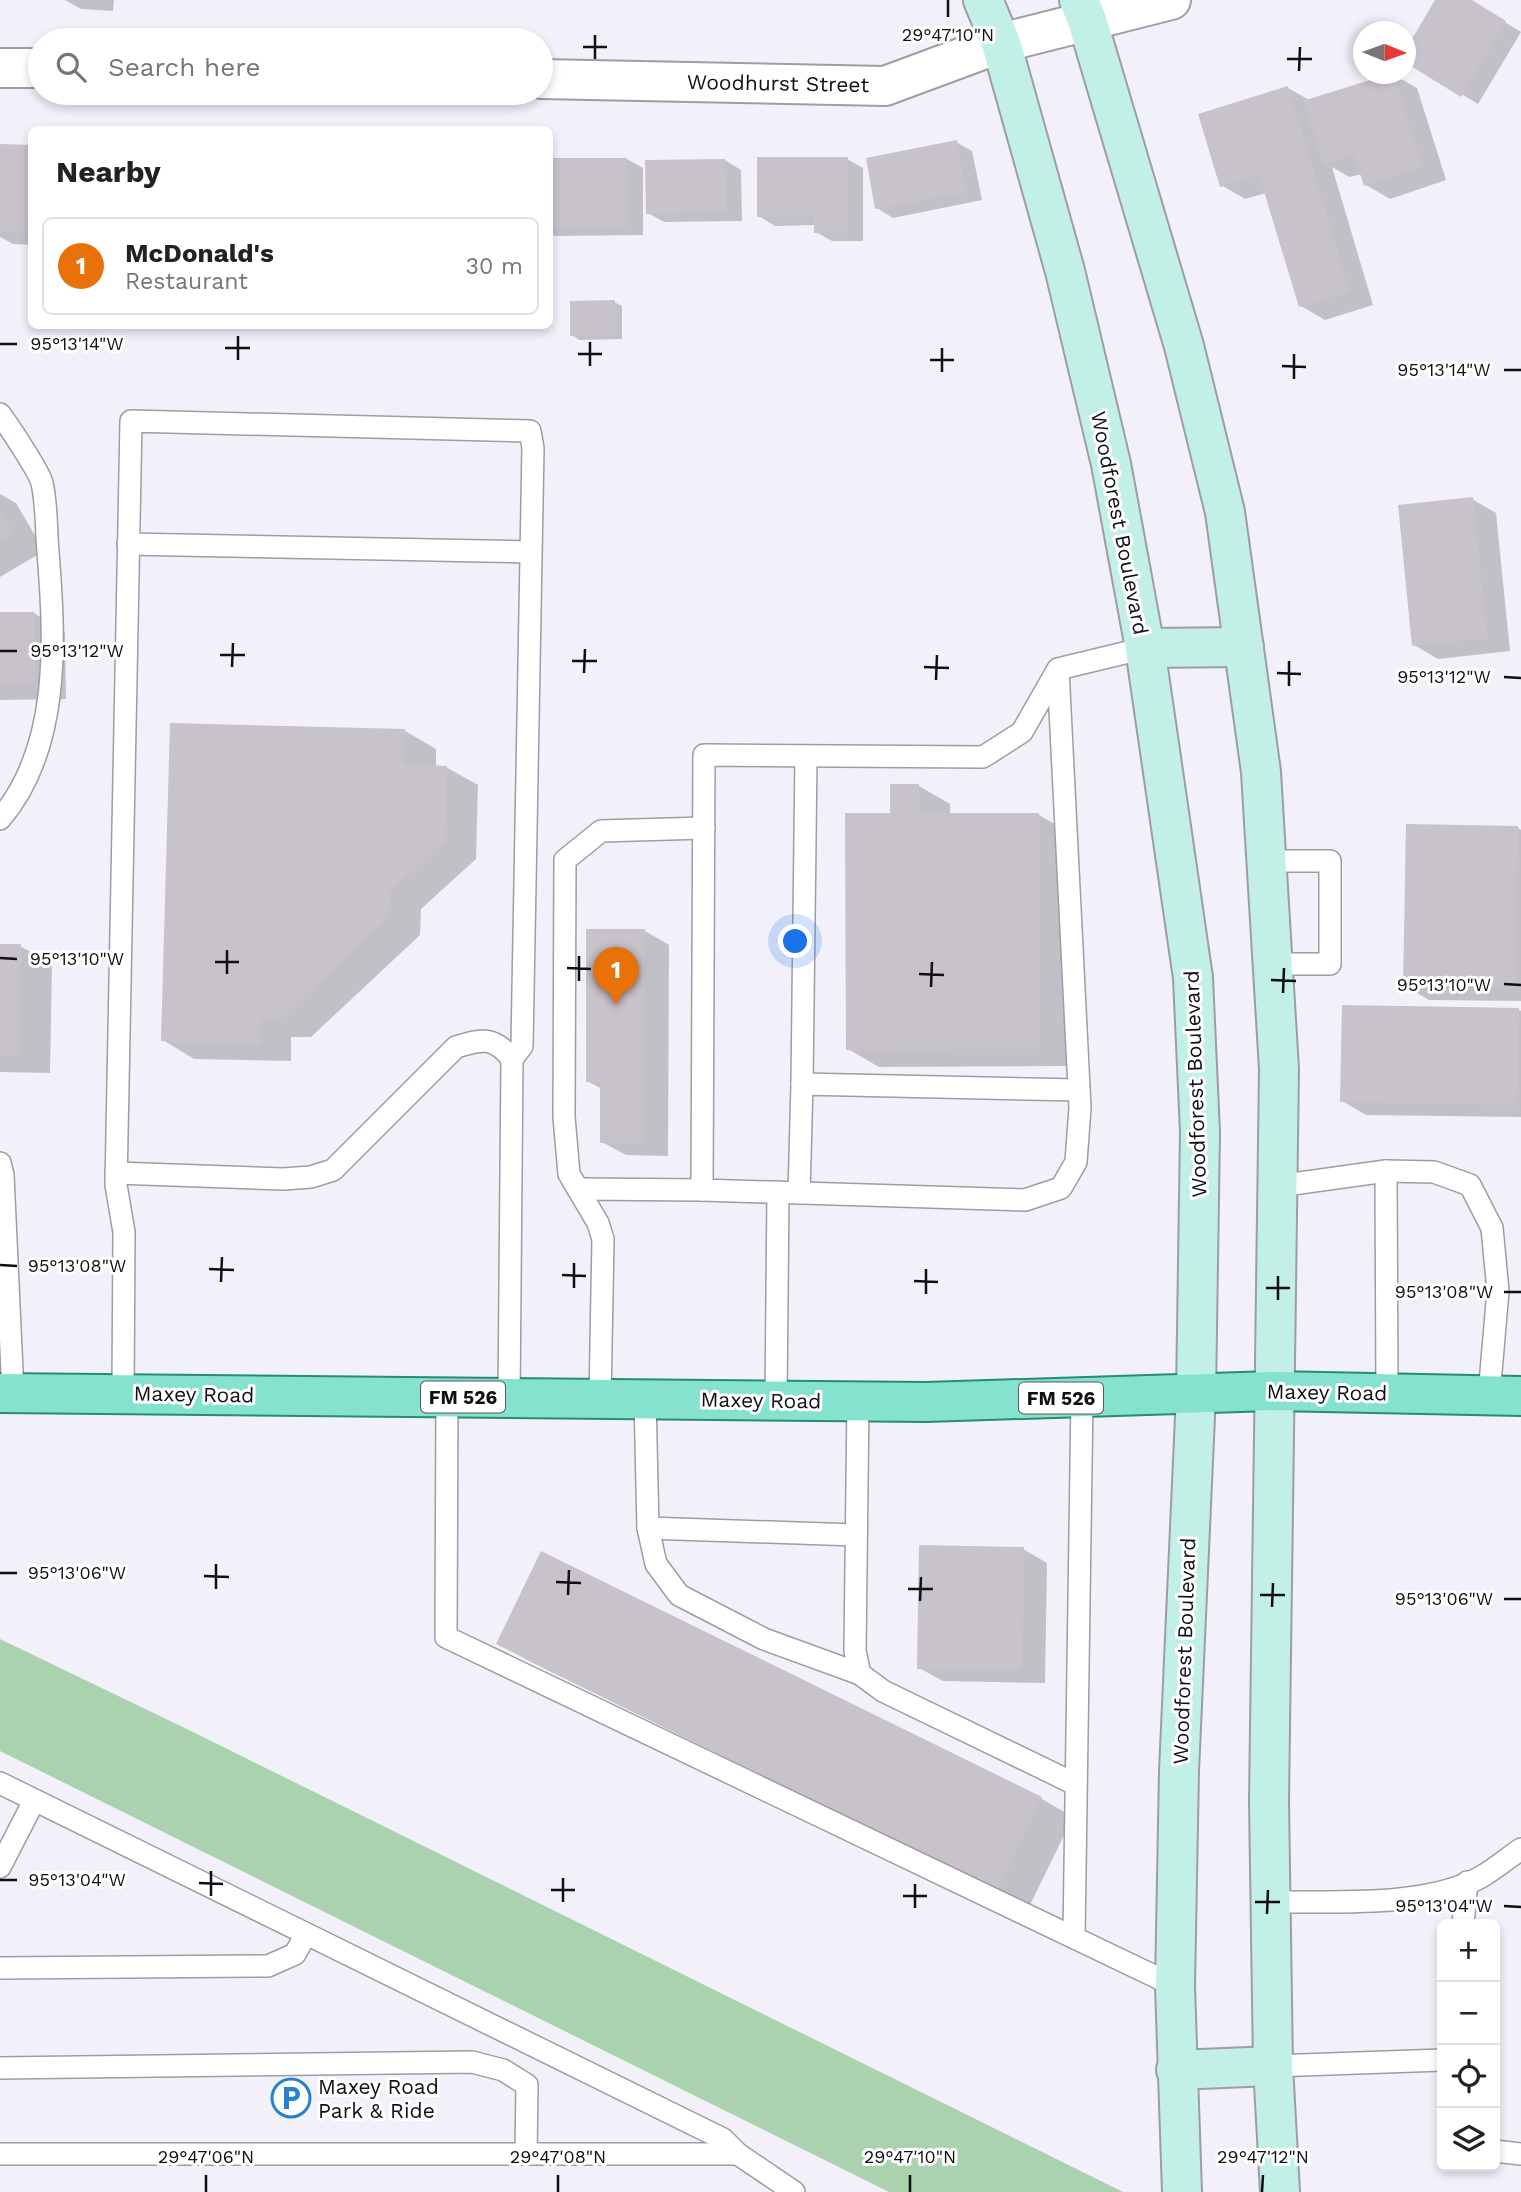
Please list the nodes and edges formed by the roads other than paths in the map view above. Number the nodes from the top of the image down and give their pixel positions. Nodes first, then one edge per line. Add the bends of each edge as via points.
1 (983, 0) edge
2 (1171, 0) edge
3 (1083, 10) edge
4 (1001, 43) junction
5 (0, 68) edge
6 (28, 68) edge
7 (553, 79) edge
8 (0, 414) edge
9 (128, 544) junction
10 (530, 552) junction
11 (1244, 647) junction
12 (1145, 648) junction
13 (1058, 669) junction
14 (806, 756) junction
15 (0, 819) edge
16 (704, 828) junction
17 (1267, 861) junction
18 (1273, 964) junction
19 (512, 1059) junction
20 (802, 1084) junction
21 (1079, 1090) junction
22 (0, 1163) edge
23 (1386, 1171) junction
24 (116, 1173) junction
25 (1278, 1186) junction
26 (578, 1189) junction
27 (702, 1190) junction
28 (788, 1192) junction
29 (1274, 1391) junction
30 (6, 1393) edge
31 (1387, 1393) junction
32 (123, 1394) junction
33 (1196, 1395) junction
34 (1505, 1396) edge
35 (447, 1397) junction
36 (509, 1398) junction
37 (1082, 1398) junction
38 (600, 1399) junction
39 (645, 1399) junction
40 (776, 1400) junction
41 (858, 1401) junction
42 (648, 1528) junction
43 (856, 1535) junction
44 (860, 1674) junction
45 (0, 1783) edge
46 (1075, 1784) junction
47 (34, 1801) junction
48 (1521, 1849) edge
49 (0, 1867) edge
50 (1467, 1882) junction
51 (1271, 1902) junction
52 (1463, 1919) edge
53 (306, 1934) junction
54 (1074, 1937) junction
55 (0, 1968) edge
56 (1175, 1986) junction
57 (1437, 2060) edge
58 (1273, 2066) junction
59 (0, 2068) edge
60 (1177, 2070) junction
61 (1500, 2152) edge
62 (0, 2154) edge
63 (526, 2154) junction
64 (738, 2154) junction
65 (1521, 2154) edge
66 (794, 2192) edge
67 (1182, 2192) edge
68 (1280, 2192) edge

1 - 4 street, Woodforest Boulevard
2 - 3 street, Woodhurst Street
3 - 4 street, Woodhurst Street
3 - 11 street via 1184,346 1225,512
4 - 7 street, Woodhurst Street via 885,86
4 - 12 street, Woodforest Boulevard via 1065,271 1111,464
5 - 6 street
8 - 15 lane via 41,481 51,592 50,693 43,736 26,779
9 - 10 lane
9 - 10 lane via 131,421 530,431
9 - 24 lane
10 - 19 lane via 522,1046
11 - 12 street
11 - 17 street via 1261,772
12 - 13 lane
12 - 33 street, Woodforest Boulevard via 1193,978 1200,1132
13 - 14 lane via 1022,732 983,757
13 - 21 lane
14 - 16 lane via 704,754
14 - 20 lane
16 - 26 lane via 601,831 565,860 564,1117 569,1174
16 - 27 lane
17 - 18 street
17 - 18 lane via 1330,861 1330,964
18 - 25 street via 1279,1069
19 - 24 lane via 493,1042 477,1040 456,1047 333,1170 311,1177
19 - 36 lane
20 - 21 lane
20 - 28 lane
21 - 28 lane via 1076,1162 1061,1188 1025,1200
22 - 30 lane
23 - 25 lane
23 - 31 lane
23 - 34 lane via 1434,1172 1470,1185 1492,1228
24 - 32 lane via 124,1232
25 - 29 street
26 - 27 lane
26 - 38 lane via 603,1239
27 - 28 lane
28 - 40 lane
29 - 31 main road, Maxey Road / FM 526
29 - 33 main road, Maxey Road / FM 526
29 - 51 street
30 - 32 main road, Maxey Road / FM 526
31 - 34 main road, Maxey Road / FM 526
32 - 35 main road, Maxey Road / FM 526
33 - 37 main road, Maxey Road / FM 526
33 - 56 street, Woodforest Boulevard via 1179,1770
35 - 36 main road, Maxey Road / FM 526
35 - 54 lane via 446,1637
36 - 38 main road, Maxey Road / FM 526
37 - 41 main road, Maxey Road / FM 526
37 - 46 lane
38 - 39 main road, Maxey Road / FM 526
39 - 40 main road, Maxey Road / FM 526
39 - 42 lane
40 - 41 main road, Maxey Road / FM 526
41 - 43 lane
42 - 43 lane
42 - 44 lane via 656,1564 679,1595 764,1639
43 - 44 lane via 855,1651
44 - 46 lane via 883,1691
45 - 47 lane
46 - 54 lane
47 - 49 lane
47 - 53 lane
48 - 50 lane
50 - 51 lane via 1425,1897
50 - 52 lane
51 - 58 street
53 - 55 lane via 295,1954 268,1966
53 - 64 lane via 723,2139
54 - 56 lane
56 - 60 street, Woodforest Boulevard
57 - 58 lane
58 - 60 street
58 - 68 street
59 - 63 lane via 472,2062 503,2070 527,2085
60 - 67 street, Woodforest Boulevard
61 - 65 lane
62 - 63 lane
63 - 64 lane
64 - 66 lane

